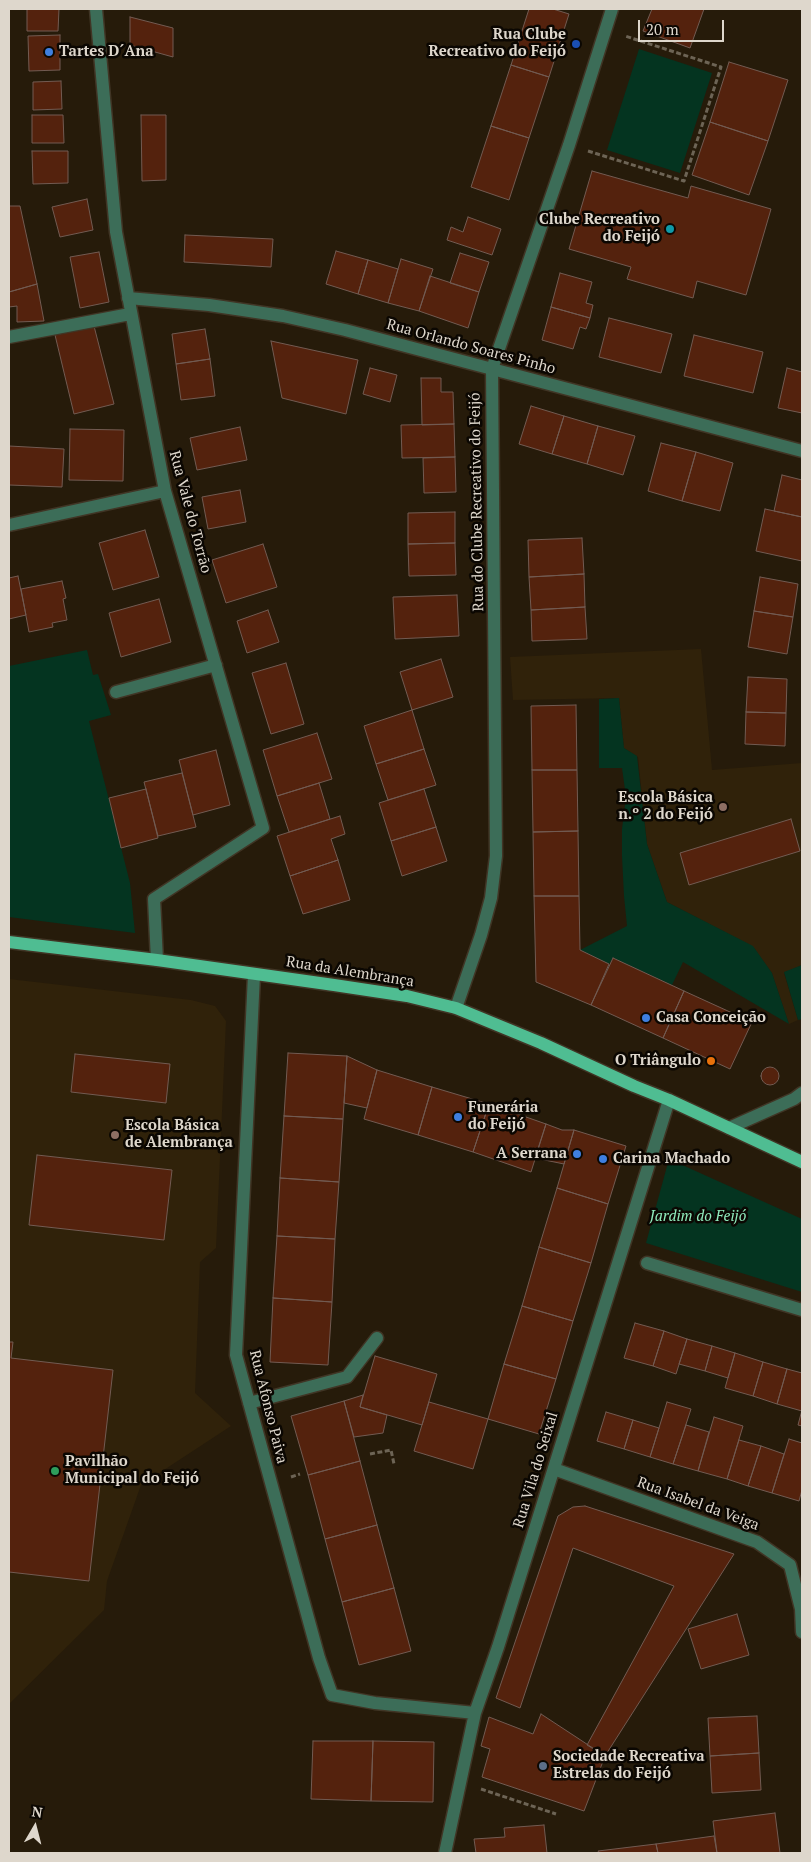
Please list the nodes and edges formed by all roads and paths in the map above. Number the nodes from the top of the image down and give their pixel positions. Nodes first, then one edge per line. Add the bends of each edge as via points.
1 (96, 9) edge
2 (612, 9) edge
3 (605, 30) junction
4 (569, 145) junction
5 (128, 298) junction
6 (130, 314) junction
7 (9, 337) edge
8 (492, 369) junction
9 (802, 451) edge
10 (165, 491) junction
11 (9, 525) edge
12 (216, 666) junction
13 (116, 692) dead end
14 (9, 942) edge
15 (157, 960) junction
16 (254, 975) junction
17 (456, 1008) junction
18 (802, 1093) edge
19 (669, 1100) junction
20 (729, 1128) junction
21 (802, 1162) edge
22 (646, 1263) dead end
23 (802, 1310) edge
24 (377, 1338) dead end
25 (249, 1403) junction
26 (370, 1454) dead end
27 (394, 1464) dead end
28 (554, 1469) junction
29 (802, 1632) edge
30 (475, 1713) junction
31 (479, 1788) dead end
32 (556, 1814) dead end
33 (445, 1853) edge

1 - 5 street, Rua Vale do Torrão via 116,232
2 - 3 street, Rua do Clube Recreativo do Feijó
3 - 4 street, Rua do Clube Recreativo do Feijó
3 - 4 path via 721,67 684,181
4 - 8 street, Rua do Clube Recreativo do Feijó
5 - 6 street, Rua Vale do Torrão
5 - 8 street, Rua Orlando Soares Pinho via 283,316
6 - 7 street
6 - 10 street, Rua Vale do Torrão
8 - 9 street, Rua Orlando Soares Pinho
8 - 17 street, Rua do Clube Recreativo do Feijó via 496,856 491,898
10 - 11 street
10 - 12 street, Rua Vale do Torrão
12 - 13 street
12 - 15 street, Rua Vale do Torrão via 263,828 154,899
14 - 15 main road, Rua da Alembrança
15 - 16 main road, Rua da Alembrança
16 - 17 main road, Rua da Alembrança via 407,996
16 - 25 street, Rua Afonso Paiva via 236,1355
17 - 19 main road, Rua da Alembrança
18 - 20 street
19 - 20 main road, Rua da Alembrança
19 - 28 street, Rua Vila do Seixal
20 - 21 main road, Rua da Alembrança
22 - 23 street
24 - 25 street via 347,1377
25 - 30 street, Rua Afonso Paiva via 332,1695 375,1703
26 - 27 path via 390,1450
28 - 29 street, Rua Isabel da Veiga via 758,1542 790,1565 801,1609
28 - 30 street, Rua Vila do Seixal
30 - 33 street, Rua Vila do Seixal
31 - 32 path

